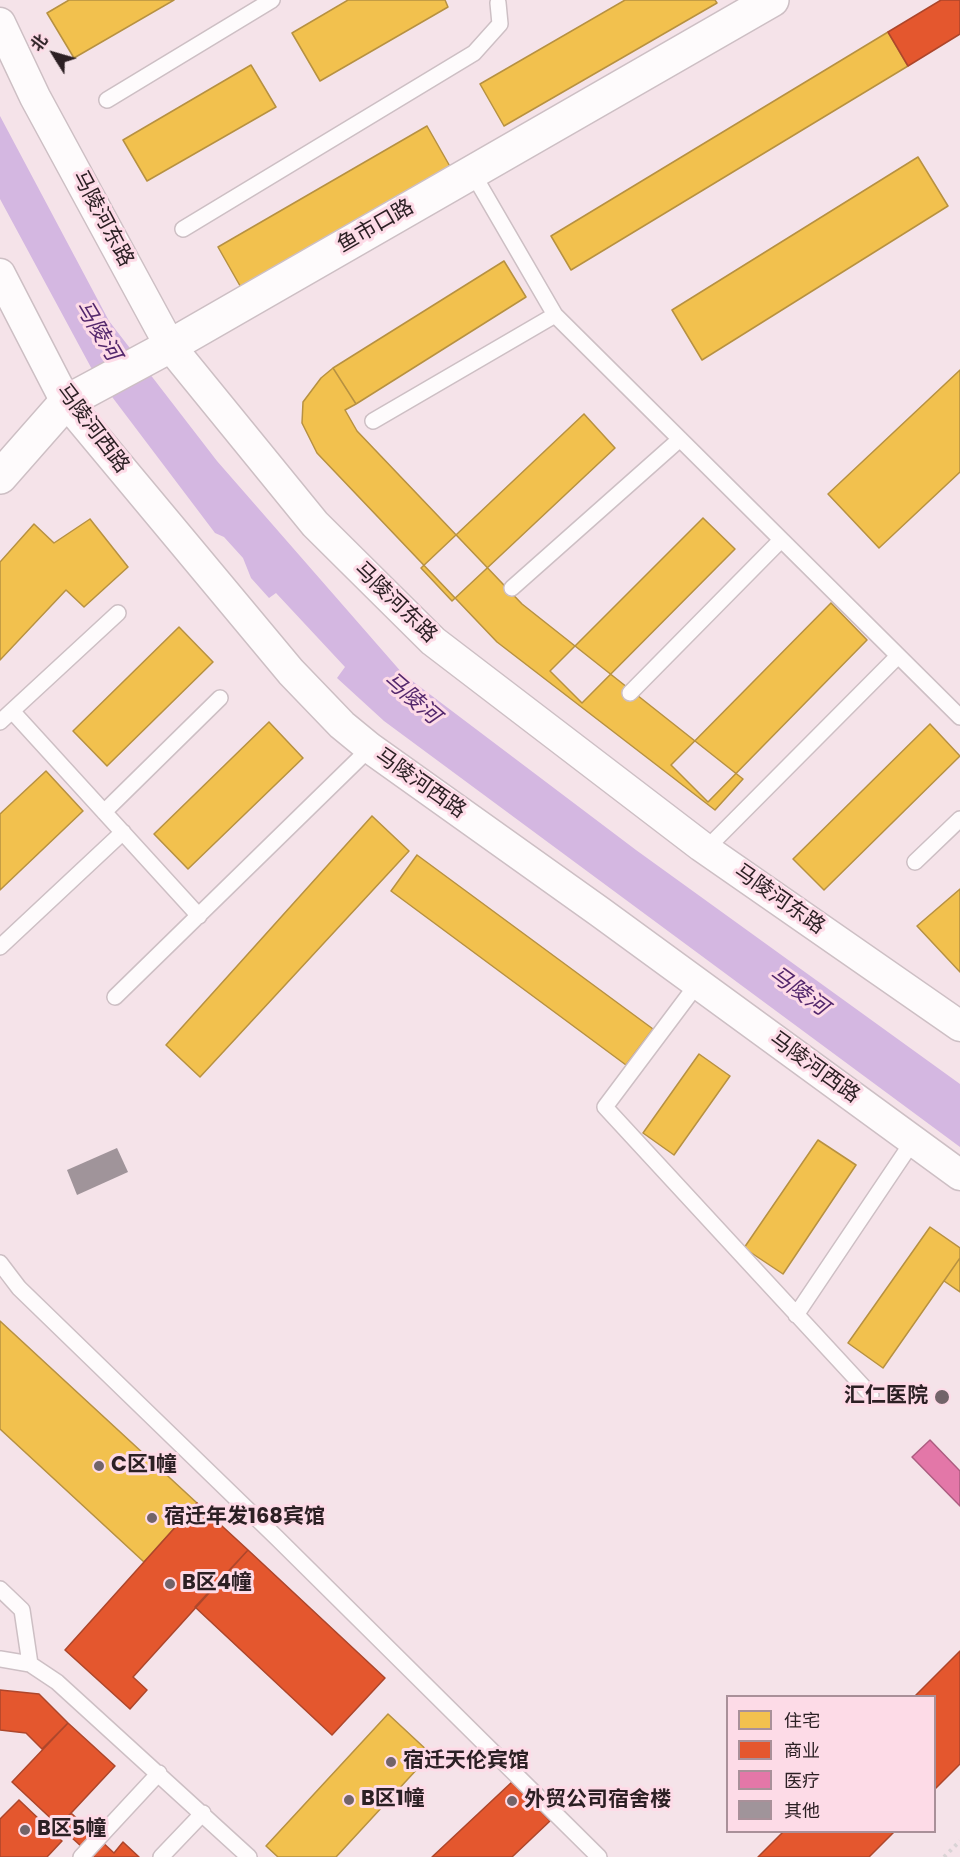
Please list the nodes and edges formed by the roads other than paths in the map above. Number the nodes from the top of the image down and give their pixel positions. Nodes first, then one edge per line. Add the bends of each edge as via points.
1 (272, 0) edge
2 (772, 0) edge
3 (499, 1) edge
4 (0, 23) edge
5 (107, 100) dead end
6 (472, 172) junction
7 (183, 229) dead end
8 (0, 274) edge
9 (555, 315) junction
10 (158, 352) junction
11 (66, 402) junction
12 (373, 421) dead end
13 (680, 439) junction
14 (0, 477) edge
15 (782, 540) junction
16 (512, 588) dead end
17 (118, 613) dead end
18 (898, 656) junction
19 (630, 693) dead end
20 (220, 698) dead end
21 (12, 711) junction
22 (960, 717) edge
23 (0, 722) edge
24 (370, 748) junction
25 (104, 812) junction
26 (960, 819) edge
27 (123, 832) junction
28 (706, 849) junction
29 (915, 862) dead end
30 (199, 915) junction
31 (0, 947) edge
32 (698, 983) junction
33 (115, 997) dead end
34 (960, 1026) edge
35 (913, 1141) junction
36 (960, 1175) edge
37 (0, 1263) edge
38 (796, 1315) junction
39 (871, 1395) dead end
40 (0, 1589) edge
41 (0, 1659) edge
42 (30, 1664) junction
43 (159, 1773) junction
44 (203, 1812) junction
45 (81, 1857) edge
46 (161, 1857) edge
47 (249, 1857) edge
48 (599, 1857) edge

1 - 5 lane
2 - 6 street, 鱼市口路
3 - 7 lane via 500,24 474,53
4 - 10 street, 马陵河东路
6 - 9 lane
6 - 10 street, 鱼市口路
8 - 11 street, 马陵河西路
9 - 12 lane
9 - 13 lane
10 - 11 street, 鱼市口路
10 - 28 street, 马陵河东路 via 315,524 433,641
11 - 14 street, 鱼市口路
11 - 24 street, 马陵河西路 via 291,672
13 - 15 lane
13 - 16 lane
15 - 18 lane
15 - 19 lane
17 - 21 lane
18 - 22 lane
18 - 28 lane
20 - 25 lane
21 - 23 lane
21 - 25 lane
24 - 30 lane
24 - 32 street, 马陵河西路
25 - 27 lane
26 - 29 lane
27 - 30 lane
27 - 31 lane
28 - 34 street, 马陵河东路
30 - 33 lane
32 - 35 street, 马陵河西路
32 - 38 lane via 605,1107
35 - 36 street, 马陵河西路
35 - 38 lane
37 - 48 lane via 19,1288
38 - 39 lane
40 - 42 lane via 22,1610
41 - 42 lane
42 - 43 lane via 57,1682
43 - 44 lane
43 - 45 lane
44 - 46 lane
44 - 47 lane

